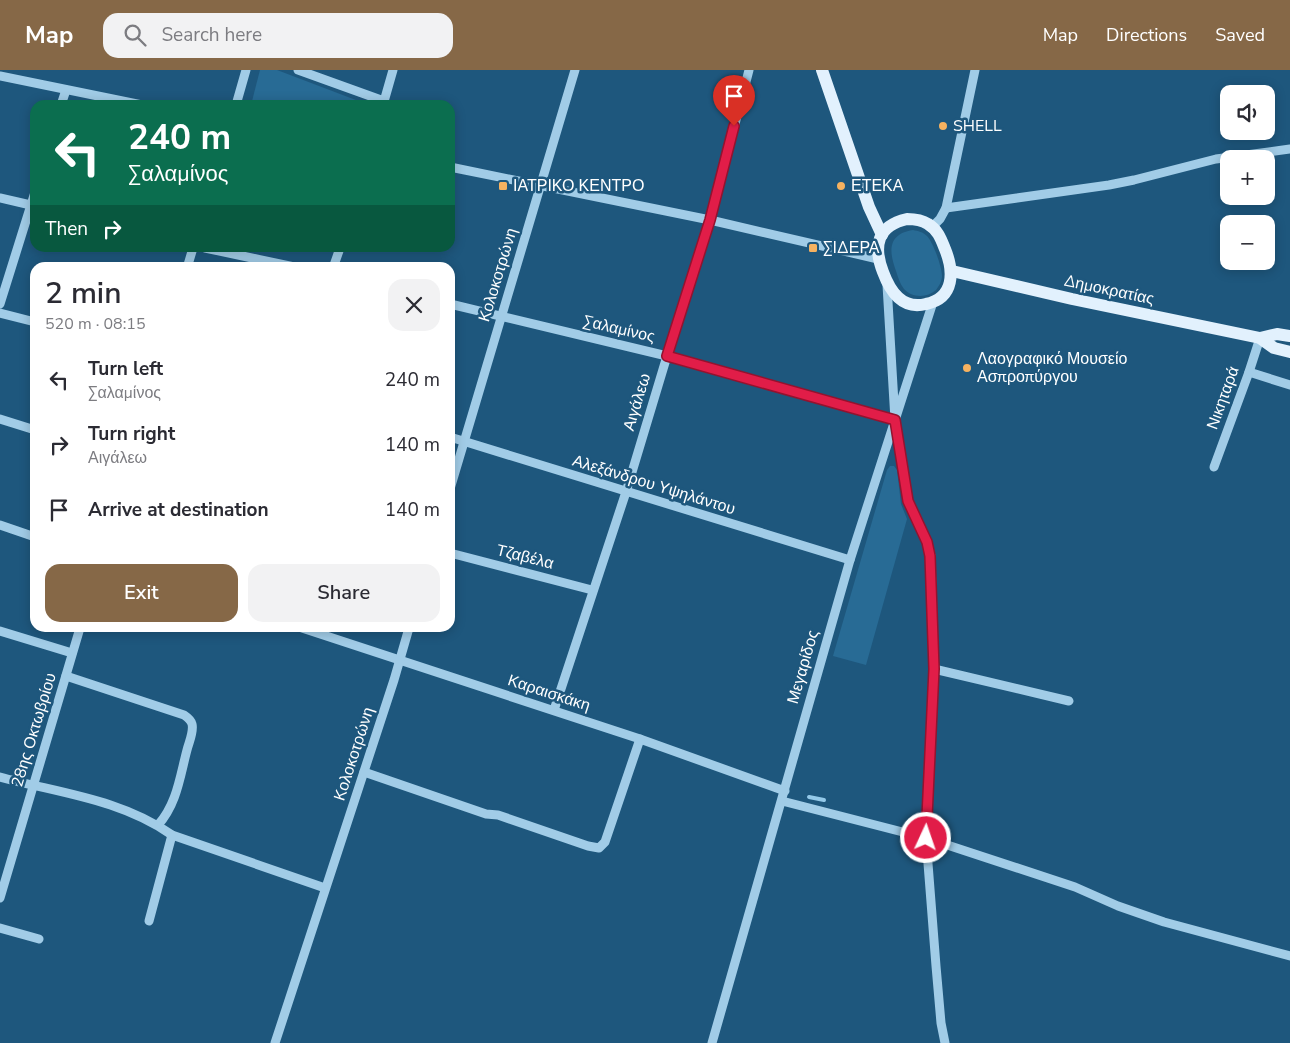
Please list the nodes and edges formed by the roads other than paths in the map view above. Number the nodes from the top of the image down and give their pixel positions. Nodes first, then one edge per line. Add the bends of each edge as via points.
1 (246, 70) edge
2 (298, 70) edge
3 (393, 70) edge
4 (575, 70) edge
5 (749, 70) edge
6 (822, 70) edge
7 (975, 70) edge
8 (0, 76) edge
9 (66, 90) junction
10 (63, 100) edge
11 (117, 100) edge
12 (237, 100) edge
13 (375, 100) edge
14 (384, 100) edge
15 (1290, 148) edge
16 (455, 168) edge
17 (540, 186) junction
18 (0, 198) edge
19 (30, 205) edge
20 (946, 208) junction
21 (30, 215) edge
22 (710, 220) junction
23 (932, 227) junction
24 (882, 235) junction
25 (224, 252) edge
26 (878, 259) junction
27 (271, 262) edge
28 (952, 271) junction
29 (887, 284) junction
30 (933, 302) junction
31 (0, 304) edge
32 (455, 305) edge
33 (0, 313) edge
34 (501, 317) junction
35 (30, 321) edge
36 (1290, 336) edge
37 (1260, 338) junction
38 (1290, 352) edge
39 (667, 356) junction
40 (1249, 372) junction
41 (1290, 385) edge
42 (0, 419) edge
43 (895, 420) junction
44 (30, 428) edge
45 (455, 438) edge
46 (464, 441) junction
47 (1214, 467) dead end
48 (455, 472) edge
49 (626, 492) junction
50 (0, 525) edge
51 (30, 535) edge
52 (455, 555) edge
53 (850, 560) junction
54 (592, 590) junction
55 (0, 632) edge
56 (79, 632) edge
57 (314, 632) edge
58 (408, 632) edge
59 (72, 653) junction
60 (399, 660) junction
61 (934, 669) junction
62 (66, 676) junction
63 (1069, 700) dead end
64 (554, 710) junction
65 (640, 739) junction
66 (364, 772) junction
67 (0, 777) edge
68 (33, 786) junction
69 (785, 791) junction
70 (782, 801) junction
71 (158, 825) junction
72 (172, 835) junction
73 (926, 838) junction
74 (325, 888) junction
75 (0, 898) edge
76 (149, 921) dead end
77 (0, 928) edge
78 (38, 939) dead end
79 (1290, 956) edge
80 (275, 1043) edge
81 (712, 1043) edge
82 (945, 1043) edge

1 - 12 street
2 - 13 street
3 - 14 street
4 - 17 street, Κολοκοτρώνη
5 - 22 street, Αιγάλεω
6 - 24 main road via 869,207
7 - 20 street
8 - 9 street
9 - 10 street
9 - 11 street
15 - 20 street via 1216,159 1109,185
16 - 17 street
17 - 22 street
17 - 34 street, Κολοκοτρώνη
18 - 19 street
20 - 23 street
21 - 31 street
22 - 26 street
22 - 39 street, Αιγάλεω
23 - 24 main road via 907,219 891,225
23 - 28 main road via 942,241
24 - 26 main road via 877,248
25 - 27 street
26 - 29 main road
28 - 30 main road via 950,285
28 - 37 main road, Δημοκρατίας
29 - 30 main road via 897,297 908,304
29 - 43 street
30 - 43 street, Μεγαρίδος
32 - 34 street, Σαλαμίνος
33 - 35 street
34 - 39 street, Σαλαμίνος
34 - 46 street, Κολοκοτρώνη
36 - 37 main road, Δημοκρατίας via 1277,334
37 - 38 main road, Δημοκρατίας via 1274,348
37 - 40 street, Νικηταρά
39 - 43 street, Σαλαμίνος
39 - 49 street, Αιγάλεω
40 - 41 street
40 - 47 street, Νικηταρά
42 - 44 street
43 - 53 street, Μεγαρίδος
43 - 61 street via 908,501 929,548
45 - 46 street, Αλεξάνδρου Υψηλάντου
46 - 48 street, Κολοκοτρώνη
46 - 49 street, Αλεξάνδρου Υψηλάντου
49 - 53 street, Αλεξάνδρου Υψηλάντου
49 - 54 street, Αιγάλεω
50 - 51 street
52 - 54 street, Τζαβέλα
53 - 69 street, Μεγαρίδος
54 - 64 street, Αιγάλεω
55 - 59 street
56 - 59 street, 28ης Οκτωβρίου
57 - 60 street, Καραισκάκη
58 - 60 street, Κολοκοτρώνη
59 - 62 street, 28ης Οκτωβρίου
60 - 64 street, Καραισκάκη
60 - 66 street, Κολοκοτρώνη
61 - 63 street
61 - 73 street
62 - 68 street, 28ης Οκτωβρίου
62 - 71 street via 189,719 192,733 181,775 166,817
64 - 65 street, Καραισκάκη
65 - 66 street via 605,842 599,848
65 - 69 street, Καραισκάκη
66 - 74 street, Κολοκοτρώνη
67 - 68 street
68 - 71 street via 89,797
68 - 75 street, 28ης Οκτωβρίου
69 - 70 street, Μεγαρίδος
70 - 73 street
70 - 81 street, Μεγαρίδος
71 - 72 street
72 - 74 street
72 - 76 street
73 - 79 street via 1075,887 1164,922
73 - 82 street
74 - 80 street, Κολοκοτρώνη
77 - 78 street

